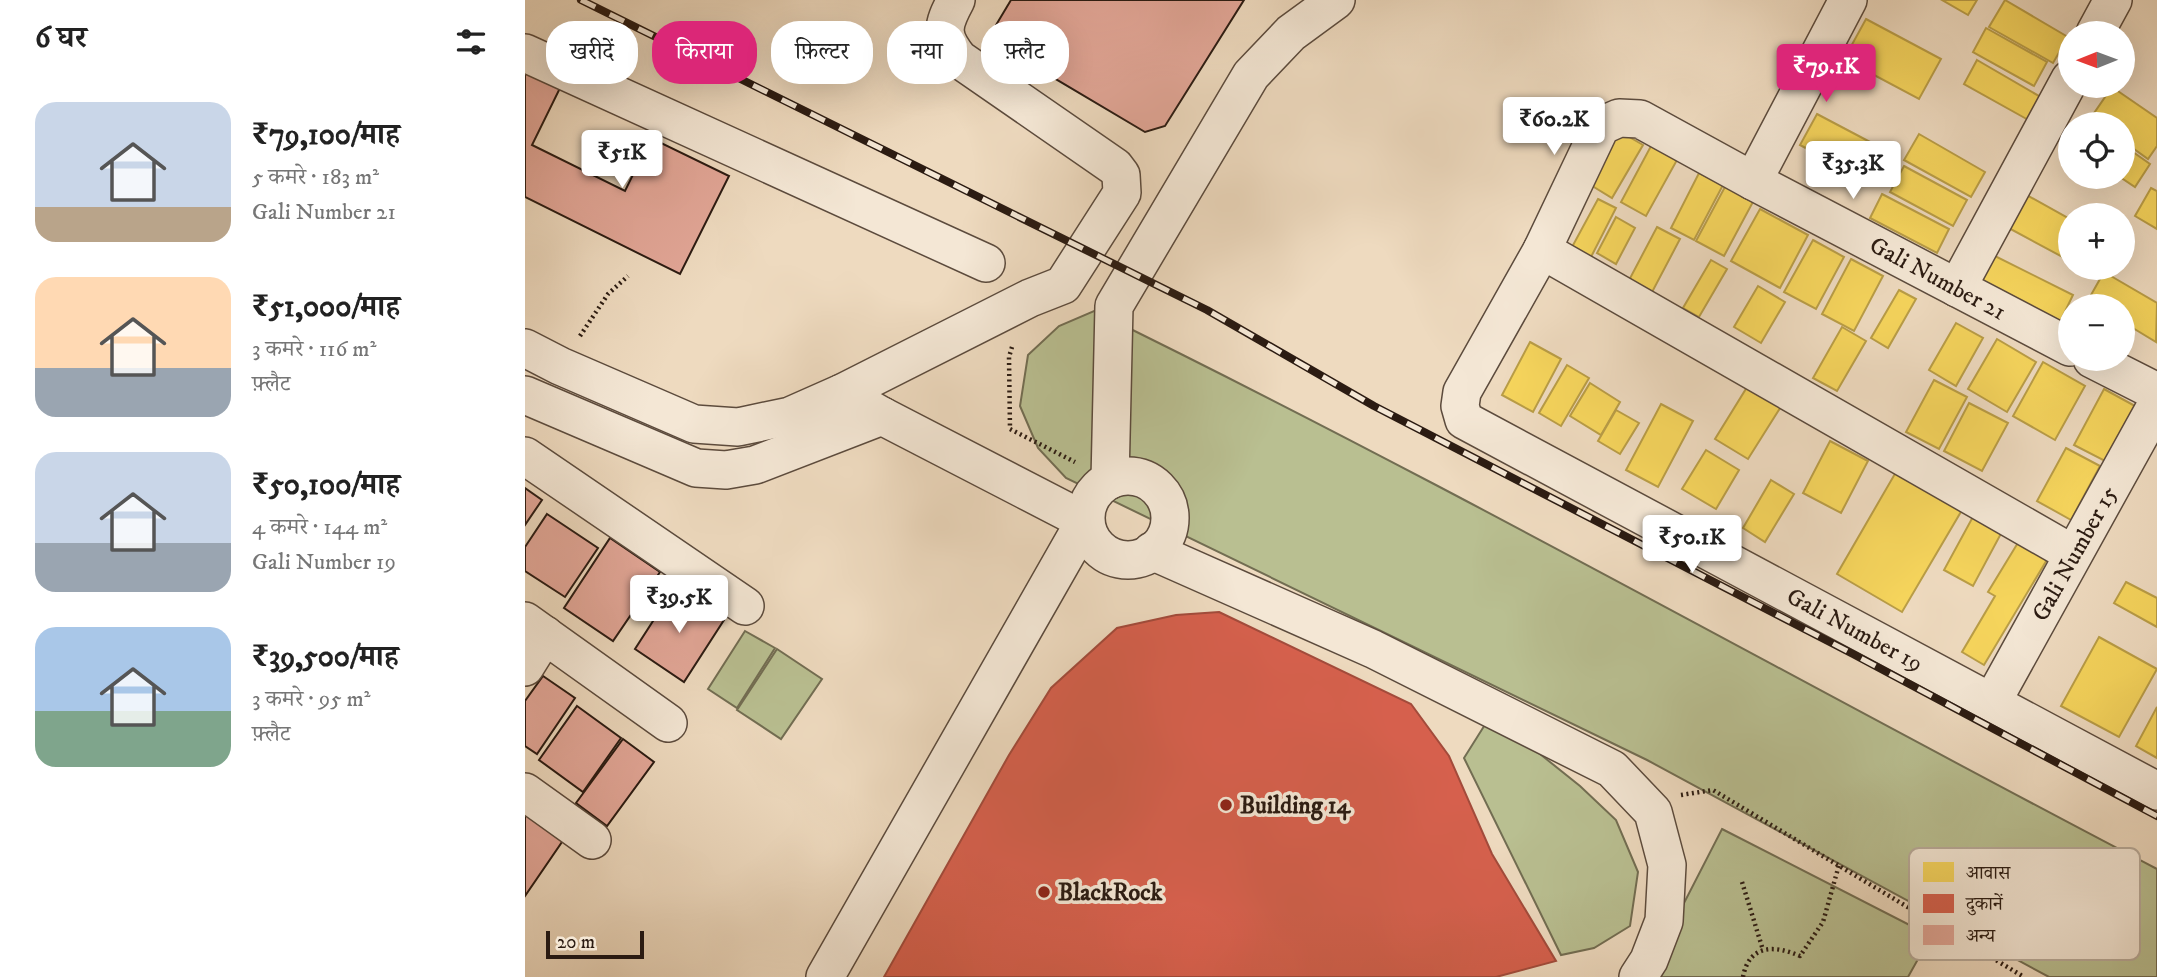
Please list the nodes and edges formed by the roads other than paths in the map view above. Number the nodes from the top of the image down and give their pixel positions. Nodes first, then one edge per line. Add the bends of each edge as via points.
1 (956, 0) edge
2 (1336, 0) edge
3 (1849, 0) edge
4 (2113, 0) edge
5 (2102, 21) edge
6 (525, 53) edge
7 (2060, 98) edge
8 (1752, 181) junction
9 (1542, 250) junction
10 (986, 263) dead end
11 (1957, 288) junction
12 (1046, 291) junction
13 (1114, 306) junction
14 (2058, 341) edge
15 (525, 348) edge
16 (2116, 371) edge
17 (614, 390) junction
18 (2157, 392) edge
19 (842, 393) junction
20 (525, 395) edge
21 (2157, 404) edge
22 (882, 416) junction
23 (599, 427) junction
24 (525, 456) edge
25 (1110, 480) junction
26 (1086, 521) junction
27 (1152, 551) junction
28 (2073, 554) junction
29 (745, 606) dead end
30 (535, 628) edge
31 (525, 667) edge
32 (1992, 702) junction
33 (668, 723) dead end
34 (2157, 791) edge
35 (525, 792) edge
36 (592, 840) dead end
37 (825, 977) edge
38 (1638, 977) edge

1 - 12 street via 945,21 946,42 959,59 1121,175 1122,194
2 - 13 street via 1291,33 1251,75
3 - 8 street
4 - 5 street
6 - 10 street
7 - 11 street
8 - 9 street, Gali Number 21 via 1640,119 1619,118 1601,125
8 - 11 street, Gali Number 21
9 - 28 street
9 - 32 street, Gali Number 19 via 1462,392 1464,420
11 - 14 street, Gali Number 21
12 - 13 street
12 - 19 street
13 - 25 street
15 - 17 street
16 - 18 street
17 - 19 street via 694,424 738,427 790,416
17 - 23 street
19 - 22 street
20 - 23 street
21 - 28 street, Gali Number 15
22 - 23 street via 755,465 726,470 696,468
22 - 26 street
24 - 29 street
25 - 26 street via 1093,493
25 - 27 street via 1132,476 1146,480 1164,498 1169,524 1165,537
26 - 27 street via 1089,535 1108,556 1135,560
26 - 37 street
27 - 38 street via 1373,649 1612,769 1653,812 1667,864 1664,921
28 - 32 street, Gali Number 15
30 - 31 street
30 - 33 street
32 - 34 street, Gali Number 19
35 - 36 street

